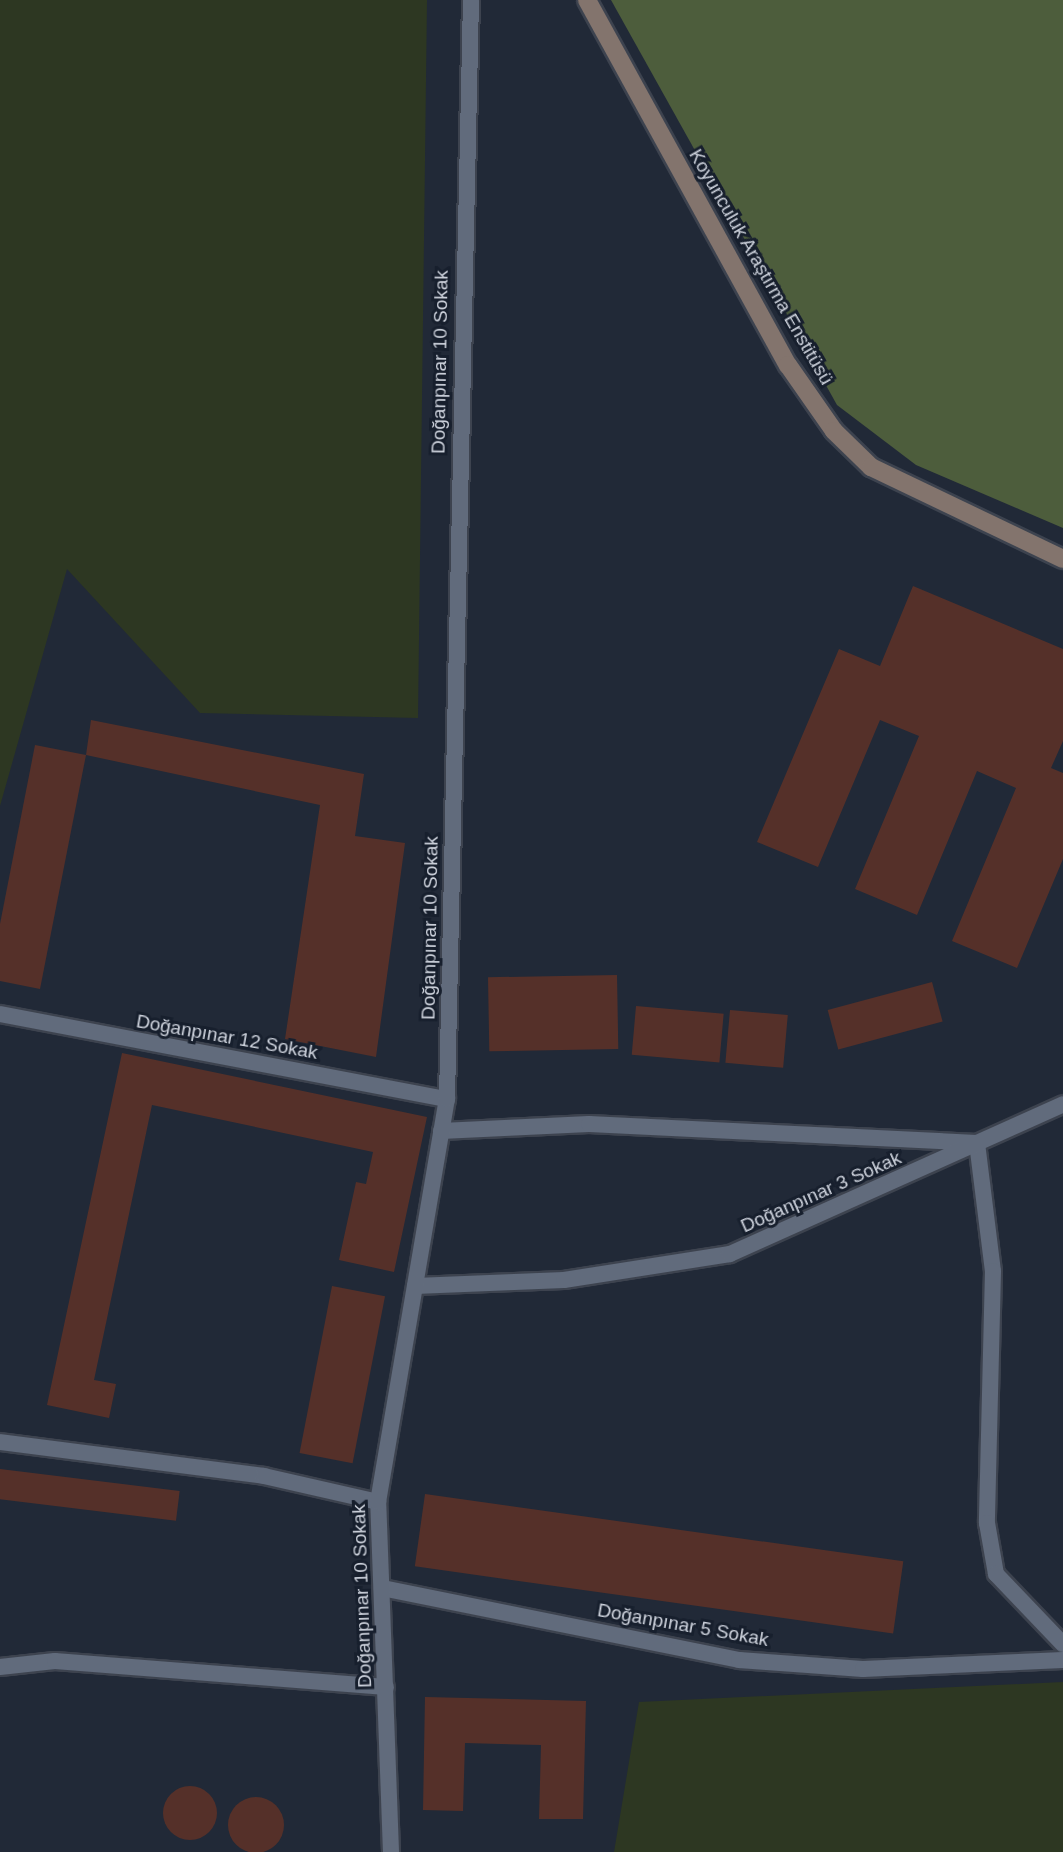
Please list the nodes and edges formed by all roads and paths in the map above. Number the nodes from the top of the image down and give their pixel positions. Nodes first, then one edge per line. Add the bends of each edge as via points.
1 (471, 0) edge
2 (587, 0) edge
3 (1063, 559) edge
4 (0, 1014) edge
5 (447, 1099) junction
6 (1063, 1104) edge
7 (441, 1131) junction
8 (977, 1143) junction
9 (415, 1286) junction
10 (0, 1442) edge
11 (378, 1502) junction
12 (382, 1588) junction
13 (1063, 1644) edge
14 (1063, 1660) edge
15 (0, 1667) edge
16 (386, 1687) junction
17 (391, 1852) edge

1 - 5 lane, Doğanpınar 10 Sokak
2 - 3 street, Koyunculuk Araştırma Enstitüsü via 788,365 834,431 871,467
4 - 5 lane, Doğanpınar 12 Sokak
5 - 7 lane, Doğanpınar 10 Sokak
6 - 8 lane, Doğanpınar 3 Sokak
7 - 8 lane via 589,1124
7 - 9 lane, Doğanpınar 10 Sokak
8 - 9 lane, Doğanpınar 3 Sokak via 730,1254 551,1282
8 - 13 lane via 993,1271 987,1523 996,1574
9 - 11 lane, Doğanpınar 10 Sokak
10 - 11 lane via 252,1475
11 - 12 lane, Doğanpınar 10 Sokak
12 - 14 lane, Doğanpınar 5 Sokak via 739,1660 863,1669
12 - 16 lane, Doğanpınar 10 Sokak
15 - 16 lane via 55,1661
16 - 17 lane, Doğanpınar 10 Sokak

